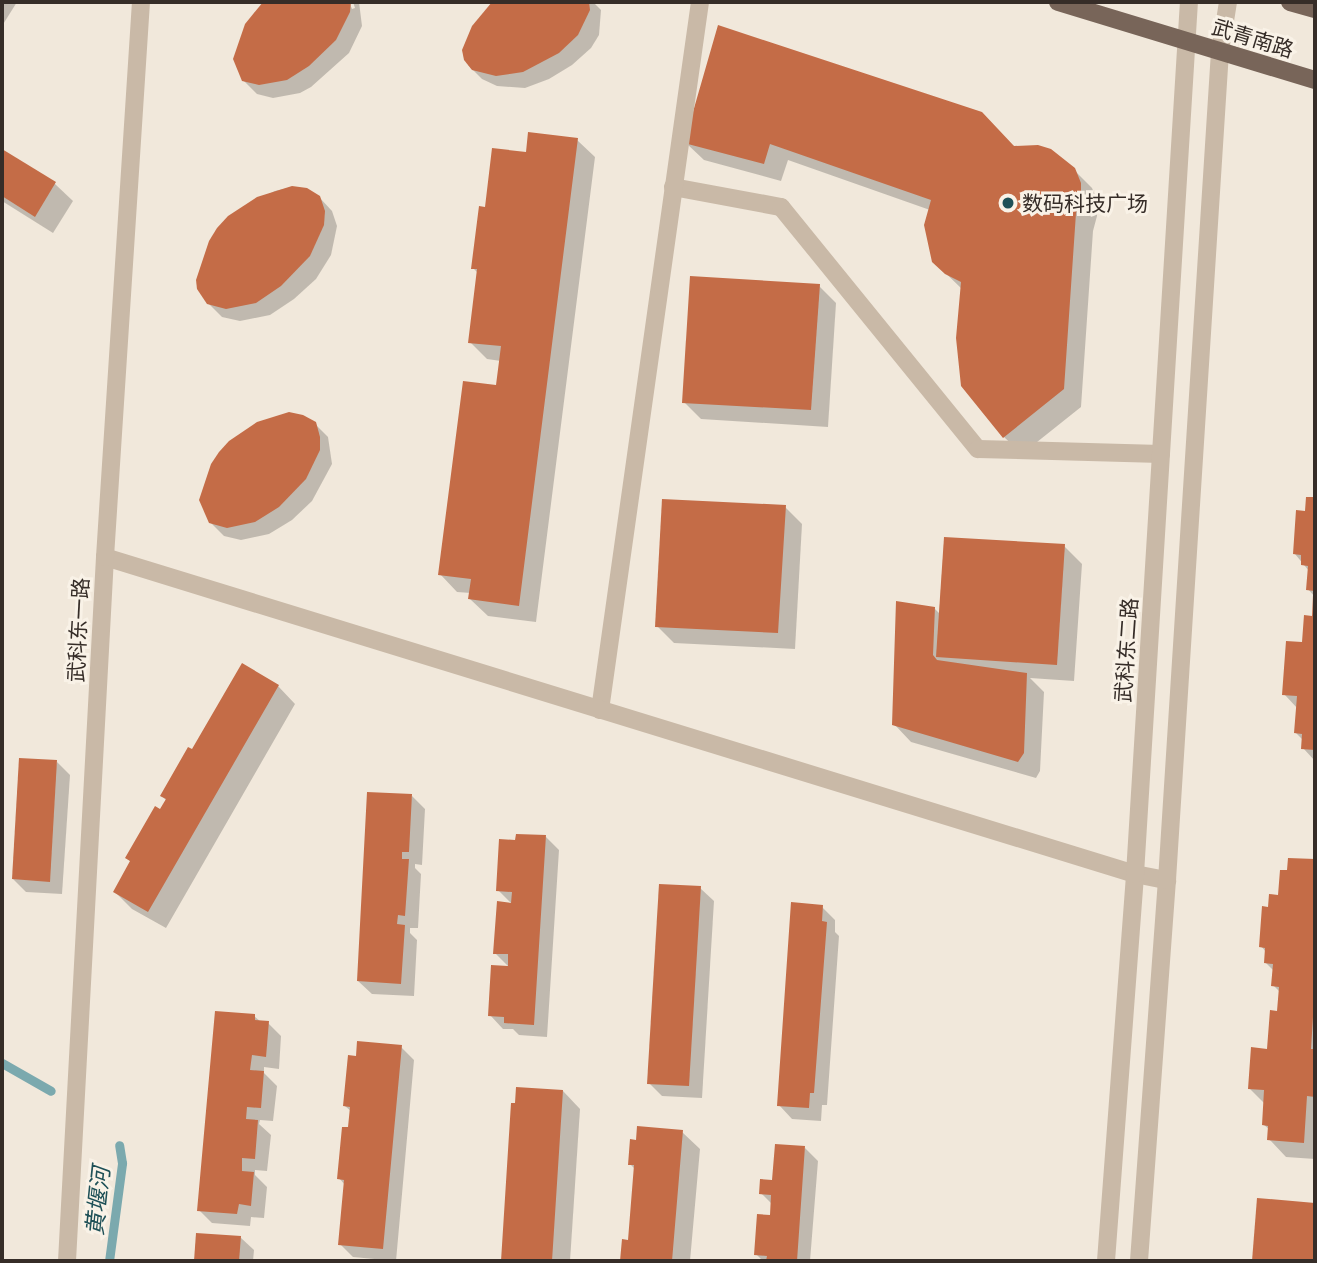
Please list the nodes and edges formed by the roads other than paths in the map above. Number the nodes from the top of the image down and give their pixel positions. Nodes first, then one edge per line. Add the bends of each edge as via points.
1 (141, 2) edge
2 (700, 2) edge
3 (1058, 2) edge
4 (1189, 2) edge
5 (1228, 2) edge
6 (1290, 2) edge
7 (1315, 9) edge
8 (1187, 42) junction
9 (1220, 52) junction
10 (1315, 80) edge
11 (673, 187) junction
12 (1161, 454) junction
13 (105, 557) junction
14 (600, 710) junction
15 (1135, 874) junction
16 (1167, 880) junction
17 (67, 1261) edge
18 (1106, 1261) edge
19 (1139, 1261) edge

1 - 13 street, 武科东一路
2 - 11 street
3 - 8 main road, 武青南路
4 - 8 street, 武科东二路
5 - 9 street
6 - 7 main road
8 - 9 main road, 武青南路
8 - 12 street, 武科东二路
9 - 10 main road, 武青南路
9 - 16 street
11 - 12 street via 781,207 978,449
11 - 14 street
12 - 15 street, 武科东二路
13 - 14 street
13 - 17 street, 武科东一路
14 - 15 street
15 - 16 street
15 - 18 street, 武科东二路
16 - 19 street

